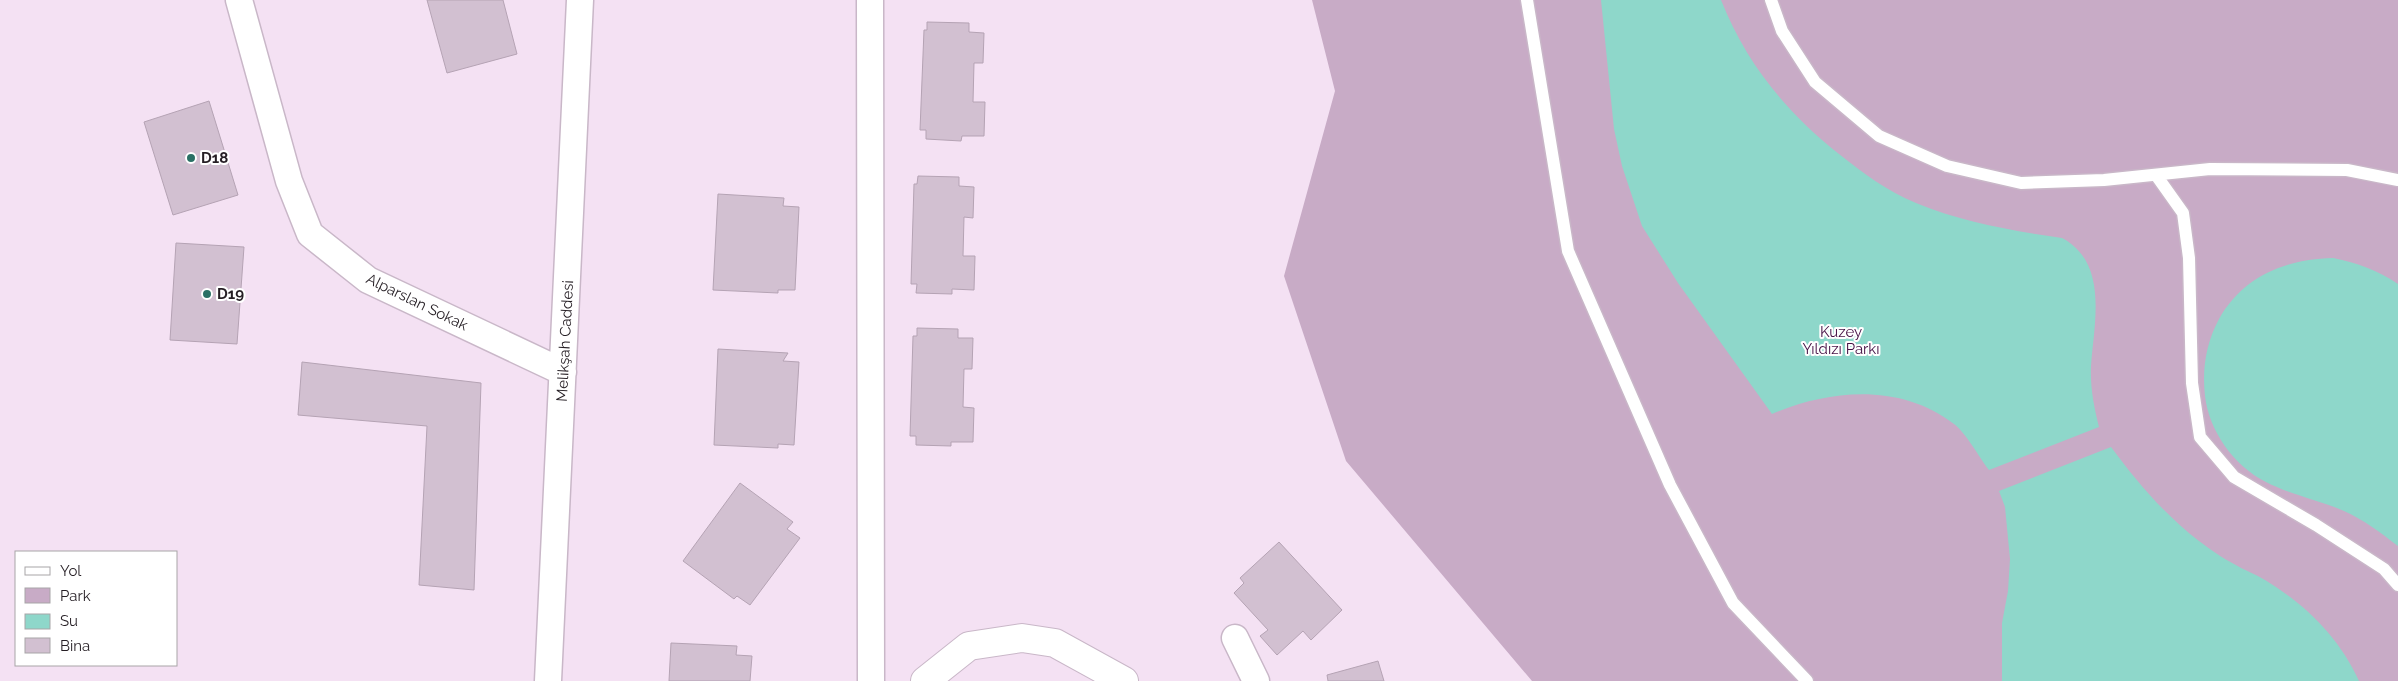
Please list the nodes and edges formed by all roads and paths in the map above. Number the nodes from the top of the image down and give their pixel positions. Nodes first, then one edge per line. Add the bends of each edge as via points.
1 (239, 0) edge
2 (580, 0) edge
3 (870, 0) edge
4 (1527, 0) edge
5 (1772, 0) edge
6 (2156, 175) junction
7 (2398, 180) edge
8 (563, 372) junction
9 (2398, 585) edge
10 (1234, 638) dead end
11 (548, 681) edge
12 (871, 681) edge
13 (925, 681) edge
14 (1124, 681) edge
15 (1256, 681) edge
16 (1807, 681) edge

1 - 8 street, Alparslan Sokak via 289,182 310,234 368,280
2 - 8 street, Melikşah Caddesi
3 - 12 street
4 - 16 lane via 1568,251 1670,485 1733,603
5 - 6 lane via 1782,31 1815,82 1887,140 1947,166 2021,183
6 - 7 lane via 2210,169 2347,170
6 - 9 lane via 2183,213 2189,258 2192,383 2200,437 2234,477 2384,569
8 - 11 street, Melikşah Caddesi
10 - 15 street
13 - 14 street via 969,646 1022,638 1055,643

